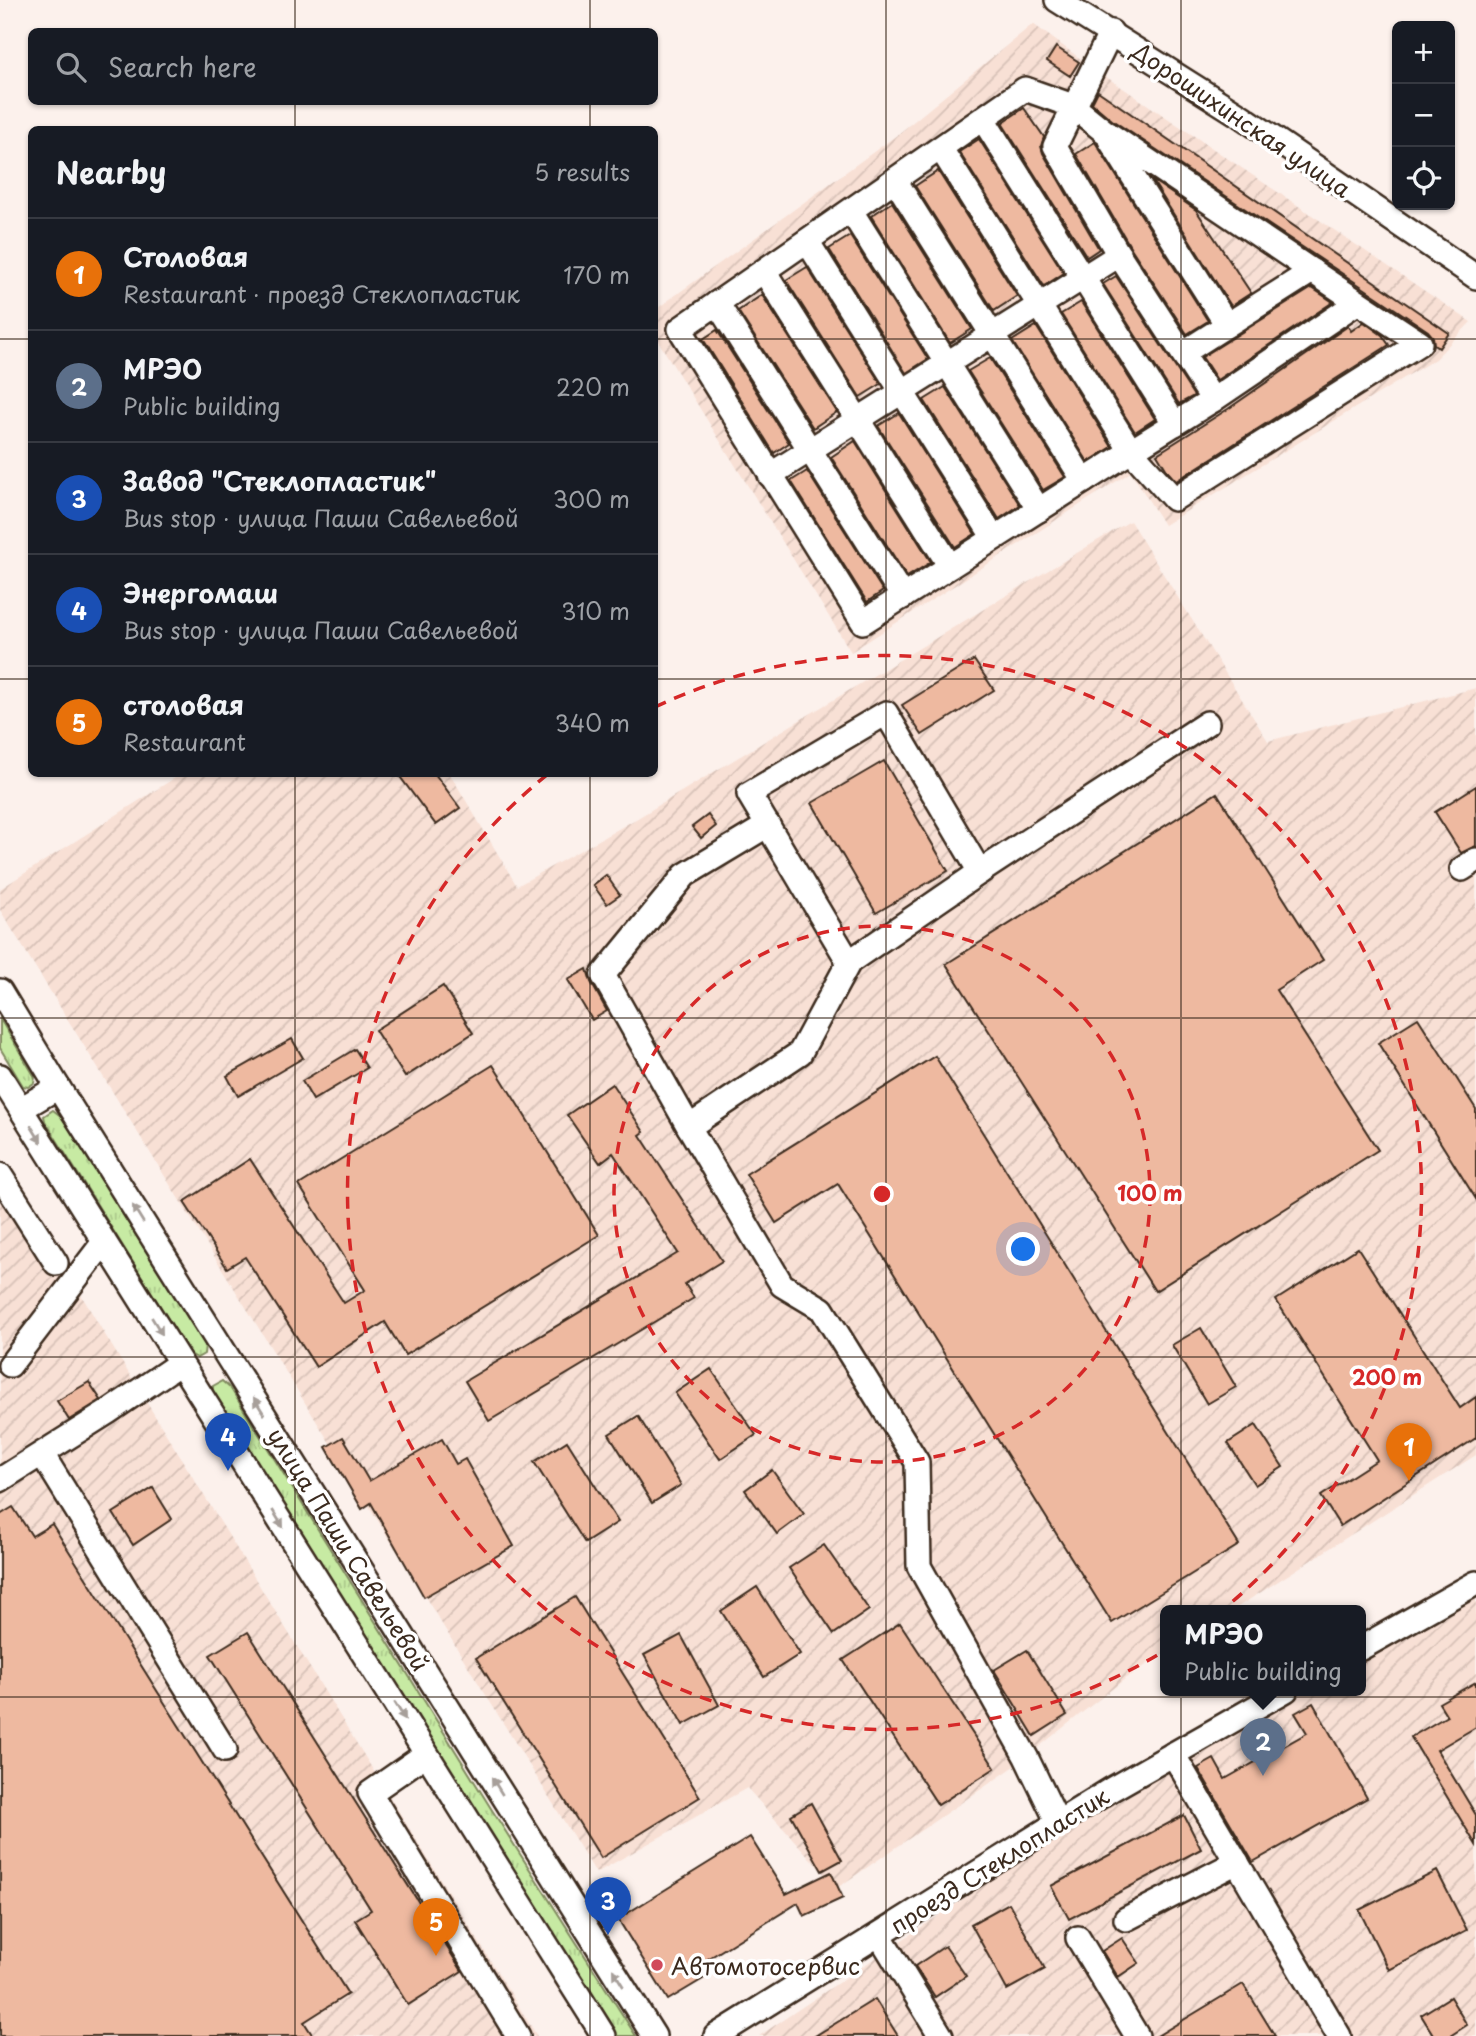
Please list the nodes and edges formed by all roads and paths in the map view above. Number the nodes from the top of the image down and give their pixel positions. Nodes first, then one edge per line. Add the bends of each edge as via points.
1 (1057, 0) edge
2 (1111, 32) junction
3 (1073, 106) junction
4 (983, 119) junction
5 (1104, 131) junction
6 (941, 149) junction
7 (895, 180) junction
8 (851, 211) junction
9 (807, 242) junction
10 (1119, 255) junction
11 (764, 271) junction
12 (1311, 271) junction
13 (1476, 277) edge
14 (1083, 278) junction
15 (1358, 302) junction
16 (718, 303) junction
17 (1040, 304) junction
18 (1227, 325) junction
19 (992, 335) junction
20 (1183, 353) junction
21 (947, 363) junction
22 (902, 391) junction
23 (1213, 400) junction
24 (857, 420) junction
25 (1175, 424) junction
26 (810, 449) junction
27 (1131, 451) junction
28 (770, 475) junction
29 (1084, 481) junction
30 (1039, 510) junction
31 (994, 538) junction
32 (950, 566) junction
33 (903, 597) junction
34 (1207, 723) dead end
35 (768, 825) junction
36 (981, 872) junction
37 (849, 962) junction
38 (0, 990) edge
39 (0, 1076) edge
40 (58, 1087) junction
41 (21, 1109) junction
42 (689, 1127) junction
43 (0, 1175) edge
44 (104, 1242) junction
45 (56, 1263) dead end
46 (3, 1362) edge
47 (180, 1363) junction
48 (42, 1454) junction
49 (0, 1480) edge
50 (1476, 1583) edge
51 (1366, 1645) edge
52 (1276, 1696) edge
53 (225, 1750) dead end
54 (426, 1754) junction
55 (1174, 1754) junction
56 (1058, 1823) junction
57 (1237, 1862) junction
58 (1126, 1919) dead end
59 (880, 1936) junction
60 (1078, 1938) dead end
61 (518, 2036) edge
62 (604, 2036) edge
63 (654, 2036) edge
64 (716, 2036) edge
65 (941, 2036) edge
66 (1137, 2036) edge
67 (1339, 2036) edge

1 - 2 street, Дорошихинская улица
2 - 3 street
2 - 13 street, Дорошихинская улица
3 - 4 street via 1025,89
3 - 5 street
3 - 10 street via 1055,146
4 - 6 street
4 - 14 street
5 - 12 street
5 - 18 street
6 - 7 street
6 - 17 street
7 - 8 street
7 - 19 street
8 - 9 street
8 - 21 street
9 - 11 street
9 - 22 street
10 - 14 street
10 - 20 street
11 - 16 street
11 - 24 street
12 - 15 street
12 - 18 street
14 - 17 street
14 - 25 street
15 - 23 street
15 - 27 street via 1420,343 1174,499
16 - 26 street
16 - 28 street via 680,329
17 - 19 street
17 - 27 street
18 - 20 street
19 - 21 street
19 - 29 street
20 - 23 street
21 - 22 street
21 - 30 street
22 - 24 street
22 - 31 street
23 - 25 street
24 - 26 street
24 - 32 street
25 - 27 street
26 - 28 street
26 - 33 street
27 - 29 street
28 - 33 street via 863,622
29 - 30 street
30 - 31 street
31 - 32 street
32 - 33 street
34 - 36 street
35 - 36 street via 749,794 886,713
35 - 37 street
35 - 42 street via 685,875 603,975
36 - 37 street
37 - 42 street via 800,1053
38 - 40 street, улица Паши Савельевой
39 - 41 street, улица Паши Савельевой
40 - 41 street
63 -> 40 street, улица Паши Савельевой
41 -> 44 street, улица Паши Савельевой
42 - 56 street via 782,1285 822,1309 917,1462 919,1566
43 - 45 street
44 - 46 street
44 -> 47 street, улица Паши Савельевой
47 - 48 street
47 -> 54 street, улица Паши Савельевой
48 - 49 street
48 - 53 street
50 - 51 street
52 - 55 street, проезд Стеклопластик
54 - 61 street via 370,1793
54 - 62 street, улица Паши Савельевой
55 - 56 street, проезд Стеклопластик
55 - 57 street
56 - 59 street, проезд Стеклопластик
57 - 58 street
57 - 67 street
59 - 64 street, проезд Стеклопластик
59 - 65 street
60 - 66 street

